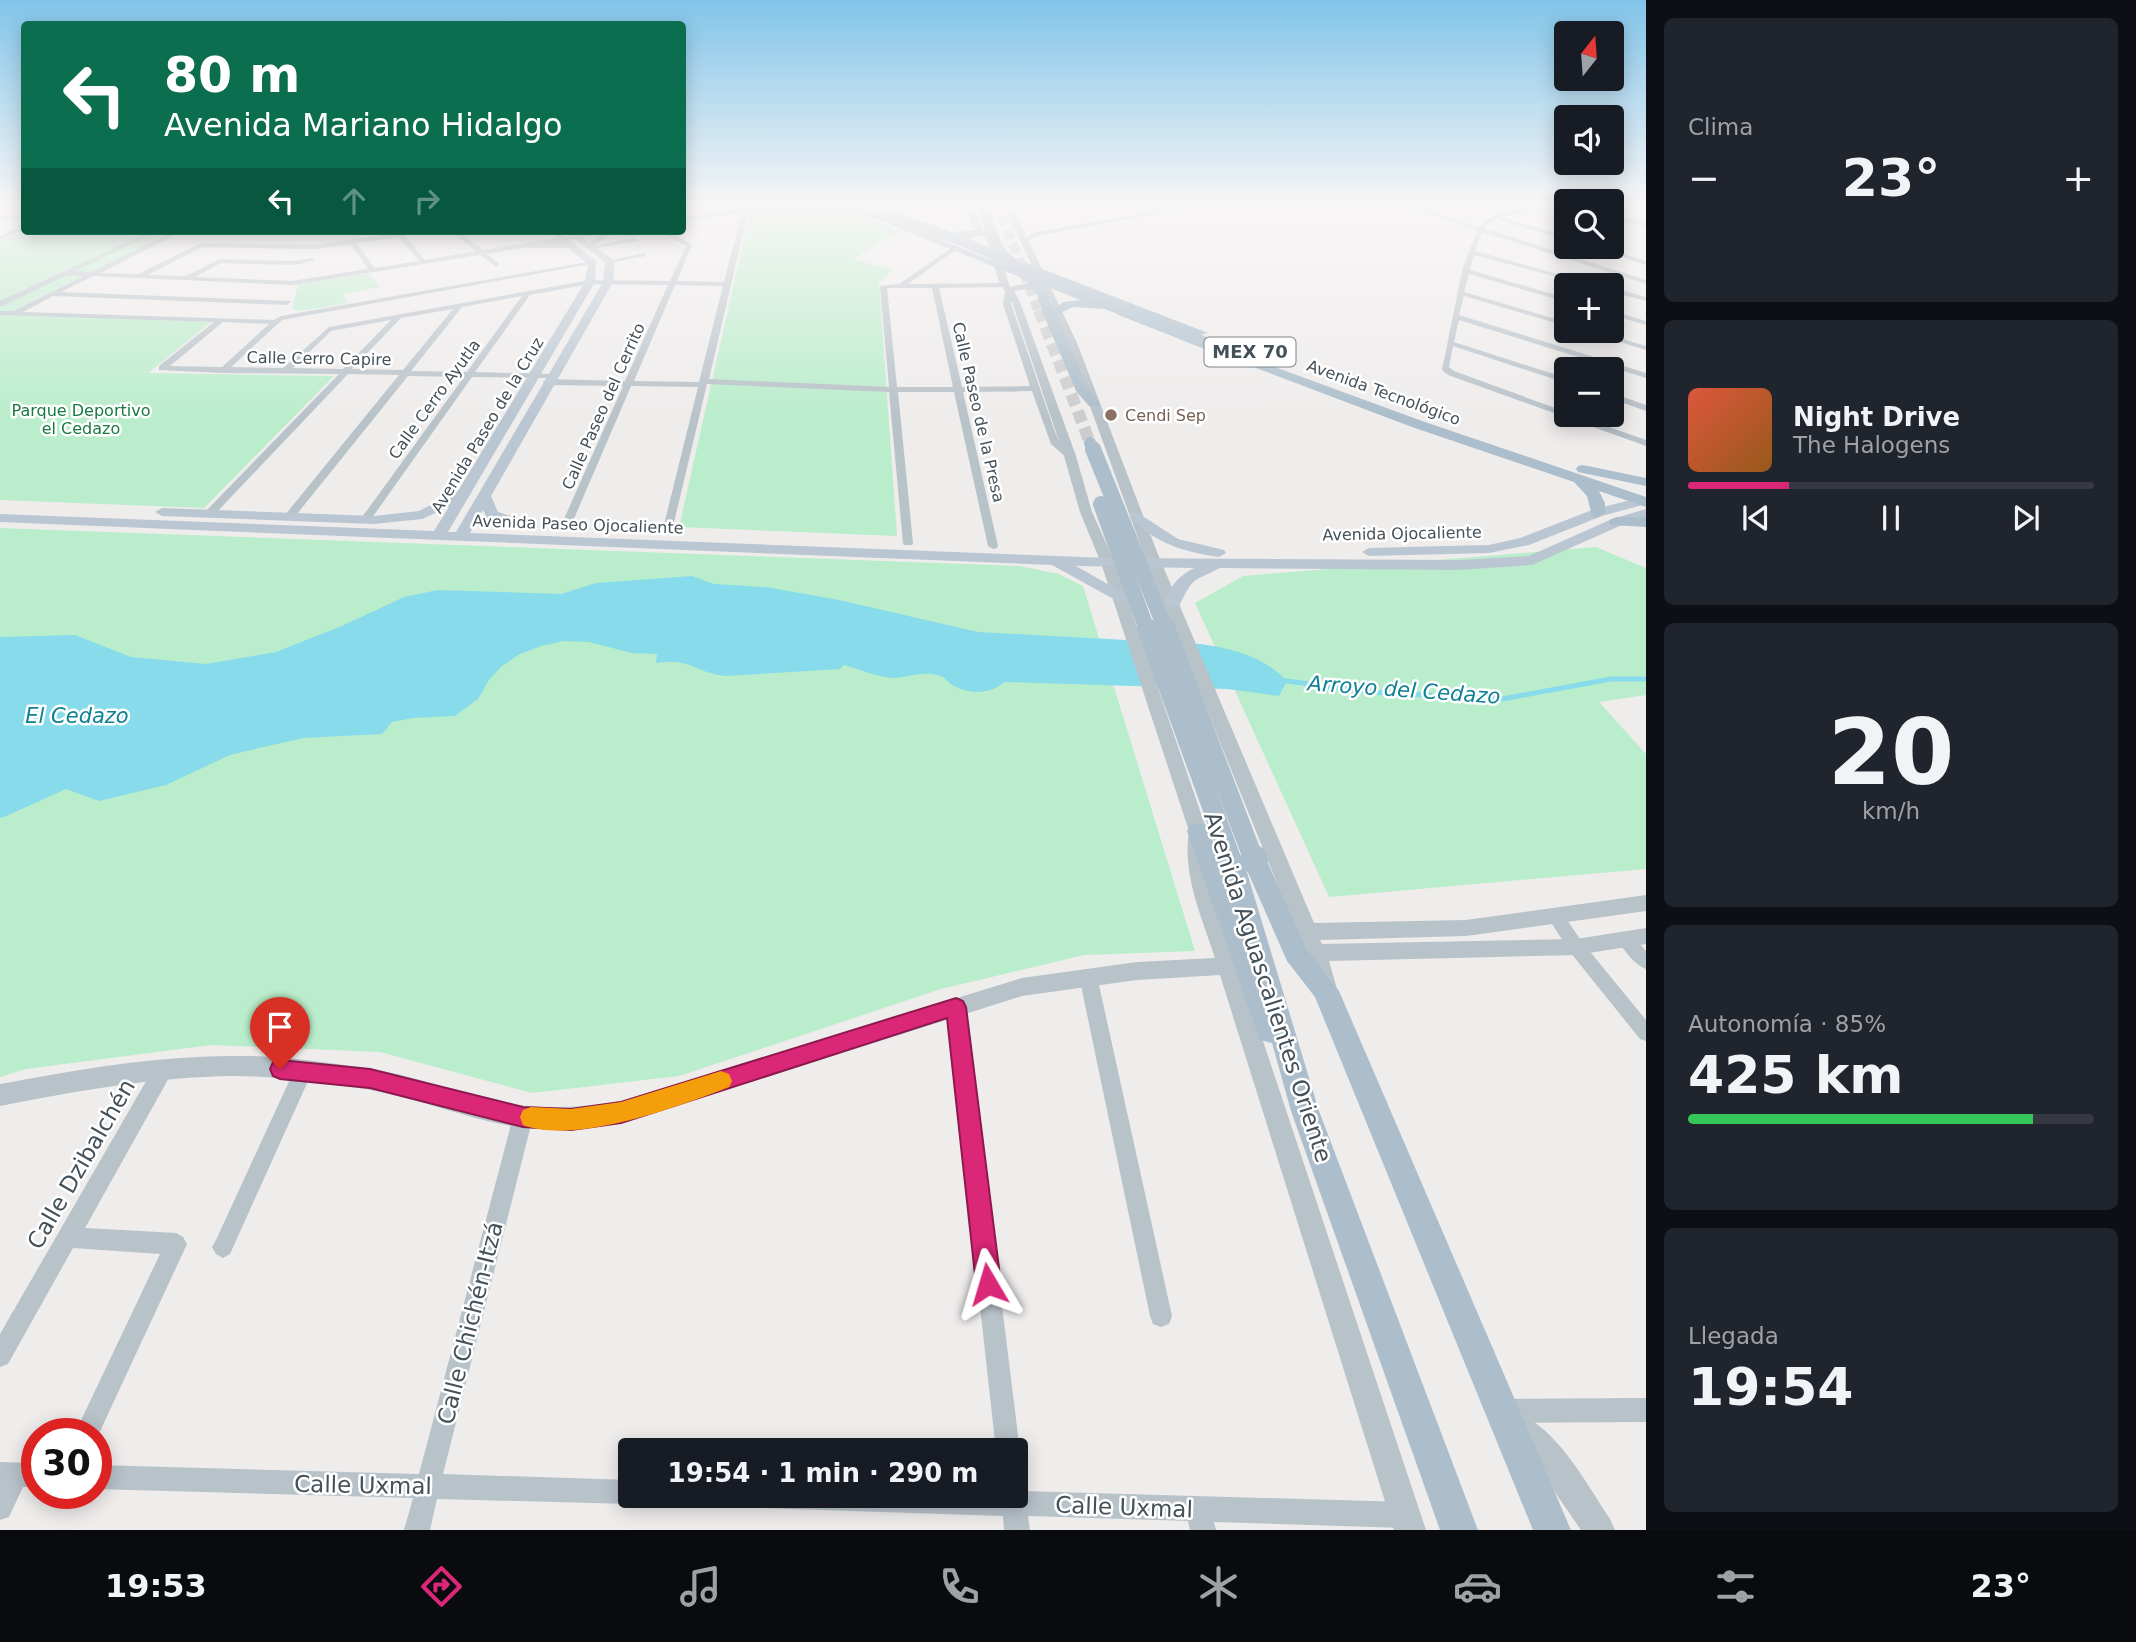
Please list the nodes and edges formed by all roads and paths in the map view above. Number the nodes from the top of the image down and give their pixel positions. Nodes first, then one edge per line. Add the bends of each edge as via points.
1 (66, 273) edge
2 (69, 273) edge
3 (93, 273) edge
4 (146, 273) edge
5 (197, 273) edge
6 (351, 273) edge
7 (533, 273) edge
8 (591, 273) edge
9 (609, 273) edge
10 (676, 273) edge
11 (730, 273) edge
12 (920, 273) edge
13 (992, 273) edge
14 (1002, 273) edge
15 (1021, 273) edge
16 (1030, 273) edge
17 (1034, 273) edge
18 (1040, 273) edge
19 (1465, 273) edge
20 (1473, 273) edge
21 (1619, 273) edge
22 (88, 276) junction
23 (137, 278) junction
24 (186, 279) junction
25 (590, 282) junction
26 (608, 282) junction
27 (1044, 282) junction
28 (1646, 282) edge
29 (292, 283) junction
30 (672, 283) junction
31 (727, 284) junction
32 (902, 285) junction
33 (935, 285) junction
34 (1006, 287) junction
35 (448, 288) junction
36 (1462, 293) junction
37 (1624, 293) edge
38 (50, 294) junction
39 (527, 294) junction
40 (1554, 297) edge
41 (1646, 299) edge
42 (288, 303) junction
43 (0, 304) edge
44 (463, 306) junction
45 (1102, 306) junction
46 (1058, 311) junction
47 (15, 312) junction
48 (0, 313) edge
49 (398, 317) junction
50 (1457, 317) junction
51 (1624, 317) edge
52 (279, 320) junction
53 (1554, 320) edge
54 (220, 321) junction
55 (1646, 323) edge
56 (1624, 341) edge
57 (1451, 343) junction
58 (1646, 348) edge
59 (1240, 358) junction
60 (222, 371) junction
61 (284, 372) junction
62 (346, 372) junction
63 (407, 373) junction
64 (469, 374) junction
65 (534, 375) junction
66 (1646, 376) edge
67 (1554, 377) edge
68 (549, 379) junction
69 (703, 383) junction
70 (628, 384) junction
71 (1035, 388) junction
72 (894, 390) junction
73 (958, 390) junction
74 (1624, 401) edge
75 (1094, 403) junction
76 (1646, 408) edge
77 (1554, 410) edge
78 (1601, 427) edge
79 (1646, 443) edge
80 (1079, 448) junction
81 (1579, 474) junction
82 (1646, 482) edge
83 (464, 493) junction
84 (483, 494) junction
85 (1645, 501) edge
86 (0, 507) edge
87 (1086, 512) junction
88 (210, 513) junction
89 (1597, 513) junction
90 (289, 517) junction
91 (0, 519) edge
92 (369, 520) junction
93 (1138, 522) junction
94 (1617, 522) junction
95 (1646, 522) edge
96 (531, 527) junction
97 (565, 528) junction
98 (442, 530) junction
99 (463, 530) junction
100 (667, 533) junction
101 (908, 543) junction
102 (993, 546) junction
103 (1219, 553) junction
104 (1106, 557) junction
105 (1153, 558) junction
106 (1027, 559) junction
107 (1232, 563) junction
108 (1121, 603) junction
109 (1175, 607) junction
110 (1198, 831) junction
111 (1243, 860) junction
112 (1646, 903) edge
113 (1555, 916) junction
114 (1636, 938) edge
115 (1301, 943) junction
116 (1576, 947) junction
117 (1646, 962) edge
118 (1230, 966) junction
119 (1088, 976) junction
120 (956, 1007) junction
121 (1646, 1033) edge
122 (163, 1070) junction
123 (304, 1070) junction
124 (1, 1096) edge
125 (1305, 1111) junction
126 (523, 1117) junction
127 (68, 1237) junction
128 (223, 1247) dead end
129 (1161, 1316) dead end
130 (0, 1356) edge
131 (1646, 1410) edge
132 (1504, 1415) junction
133 (94, 1418) edge
134 (1006, 1438) edge
135 (18, 1475) edge
136 (112, 1477) edge
137 (429, 1487) junction
138 (618, 1492) edge
139 (1028, 1502) edge
140 (0, 1508) edge
141 (1015, 1508) edge
142 (1200, 1520) edge
143 (1407, 1522) edge
144 (417, 1530) edge
145 (1017, 1530) edge
146 (1459, 1530) edge
147 (1552, 1530) edge
148 (1599, 1530) edge

1 - 43 street
2 - 22 street
3 - 22 street
4 - 23 street
5 - 24 street
6 - 29 street
7 - 35 street
8 - 25 main road, Avenida Paseo de la Cruz
9 - 26 main road, Avenida Paseo de la Cruz
10 - 30 street, Calle Paseo del Cerrito
11 - 31 street
12 - 32 street
13 - 34 main road
14 - 34 street, Avenida Aguascalientes Oriente
15 - 75 main road, bridge via 1038,287 1082,391
16 - 27 main road, Avenida Tecnológico / MEX 70
17 - 59 main road, bridge
18 - 27 street, Avenida Aguascalientes Oriente
19 - 36 street
20 - 40 street
21 - 28 street
22 - 23 street
22 - 38 street
23 - 24 street
24 - 29 street
25 - 26 street
25 - 39 street
25 - 65 main road, Avenida Paseo de la Cruz
26 - 30 street
26 - 68 main road, Avenida Paseo de la Cruz
27 - 34 street
27 - 45 main road, Avenida Tecnológico / MEX 70
27 - 46 street, Avenida Aguascalientes Oriente
27 - 81 main road, Avenida Tecnológico / MEX 70
29 - 42 street
30 - 31 street
30 - 70 street, Calle Paseo del Cerrito
31 - 69 street
32 - 33 street
32 - 72 street via 883,286
33 - 34 street
33 - 73 street, Calle Paseo de la Presa
34 - 71 street, Avenida Aguascalientes Oriente
34 - 80 street, Avenida Aguascalientes Oriente
35 - 44 street
35 - 52 street
36 - 50 street
36 - 53 street
37 - 41 street
38 - 42 street
38 - 47 street
39 - 44 street
39 - 64 street, Calle Cerro Ayutla
42 - 52 street
44 - 49 street
44 - 63 street
45 - 46 main road via 1071,304
45 - 59 main road, Avenida Tecnológico / MEX 70
46 - 75 street, Avenida Aguascalientes Oriente
47 - 48 street
47 - 54 street
49 - 61 street via 329,329
49 - 62 street
50 - 57 street
50 - 66 street
51 - 55 street
52 - 54 street
52 - 60 street
54 - 60 street, Calle Cerro Capire via 162,368
56 - 58 street
57 - 67 street
57 - 77 street via 1445,371
59 - 81 main road, Avenida Tecnológico / MEX 70 via 1417,424
60 - 61 street, Calle Cerro Capire
61 - 62 street, Calle Cerro Capire
62 - 63 street, Calle Cerro Capire
62 - 88 street
63 - 64 street, Calle Cerro Capire
63 - 90 street
64 - 65 street, Calle Cerro Capire
64 - 92 street, Calle Cerro Ayutla
65 - 68 street, Calle Cerro Capire
65 - 83 main road, Avenida Paseo de la Cruz
68 - 70 street, Calle Cerro Capire
68 - 84 main road, Avenida Paseo de la Cruz
69 - 70 street, Calle Cerro Capire
69 - 72 street, Calle Cerro Capire
69 - 100 street
70 - 97 street, Calle Paseo del Cerrito
71 - 73 street, Calle Cerro Capire
71 - 80 street, Avenida Aguascalientes Oriente via 1052,438
72 - 73 street, Calle Cerro Capire
72 - 101 street
73 - 102 street, Calle Paseo de la Presa
74 - 76 street
75 - 93 street, Avenida Aguascalientes Oriente
78 - 79 street
80 - 87 street, Avenida Aguascalientes Oriente
80 - 111 main road, Avenida Aguascalientes Oriente, bridge via 1132,542
81 - 82 main road
81 - 85 main road, Avenida Tecnológico / MEX 70
81 - 89 main road via 1599,503
83 - 92 main road via 422,515
83 - 98 main road, Avenida Paseo de la Cruz
84 - 96 main road via 499,519
84 - 99 main road, Avenida Paseo de la Cruz
85 - 89 main road, Avenida Ojocaliente
85 - 94 main road, Avenida Ojocaliente
86 - 88 main road, Avenida Paseo Ojocaliente
87 - 93 street via 1114,531 1130,533
87 - 104 street, Avenida Aguascalientes Oriente
88 - 90 main road, Avenida Paseo Ojocaliente
89 - 103 main road, Avenida Ojocaliente via 1524,542 1489,549
90 - 92 main road, Avenida Paseo Ojocaliente
91 - 98 main road, Avenida Paseo Ojocaliente
92 - 98 main road, Avenida Paseo Ojocaliente
93 - 103 main road via 1167,540
93 - 105 street, Avenida Aguascalientes Oriente
94 - 95 main road
94 - 107 main road, Avenida Ojocaliente via 1552,553 1499,564
96 - 97 main road, Avenida Paseo Ojocaliente
96 - 99 main road, Avenida Paseo Ojocaliente
97 - 100 main road, Avenida Paseo Ojocaliente
98 - 99 main road, Avenida Paseo Ojocaliente
99 - 106 main road, Avenida Paseo Ojocaliente
100 - 101 main road, Avenida Paseo Ojocaliente
101 - 102 main road, Avenida Paseo Ojocaliente
102 - 104 main road, Avenida Paseo Ojocaliente
103 - 105 main road, Avenida Ojocaliente
104 - 105 main road, Avenida Paseo Ojocaliente
104 - 106 main road, Avenida Paseo Ojocaliente
104 - 108 street, Avenida Aguascalientes Oriente
105 - 107 main road, Avenida Ojocaliente
105 - 109 street, Avenida Aguascalientes Oriente
106 - 108 main road via 1071,569
107 - 109 main road via 1188,578 1177,589
108 - 109 street via 1145,596
108 - 110 street, Avenida Aguascalientes Oriente
109 - 115 street, Avenida Aguascalientes Oriente
110 - 118 street, Avenida Aguascalientes Oriente via 1195,863
110 - 125 main road via 1267,1026
111 - 115 main road, Avenida Aguascalientes Oriente
111 - 125 main road, Avenida Aguascalientes Oriente
112 - 113 street
113 - 115 street
113 - 116 street
114 - 116 street
114 - 117 street
115 - 116 street
115 - 132 main road, Avenida Aguascalientes Oriente via 1326,991
116 - 121 street
118 - 119 street
118 - 143 street, Avenida Aguascalientes Oriente
119 - 120 street
119 - 129 street
120 - 126 street via 621,1112 571,1119
120 - 134 street
122 - 123 street via 233,1066
122 - 124 street via 78,1080
122 - 127 street, Calle Dzibalchén
123 - 126 street via 383,1082
123 - 128 street
125 - 146 main road, Avenida Aguascalientes Oriente
126 - 137 street, Calle Chichén-Itzá
127 - 130 street, Calle Dzibalchén
127 - 133 street via 176,1244
131 - 132 street
132 - 147 main road, Avenida Aguascalientes Oriente
132 - 148 street, Avenida Aguascalientes Oriente via 1527,1434
135 - 140 street
136 - 137 street, Calle Uxmal
137 - 138 street, Calle Uxmal
137 - 144 street, Calle Chichén-Itzá
139 - 142 street, Calle Uxmal
141 - 145 street
142 - 143 street, Calle Uxmal

